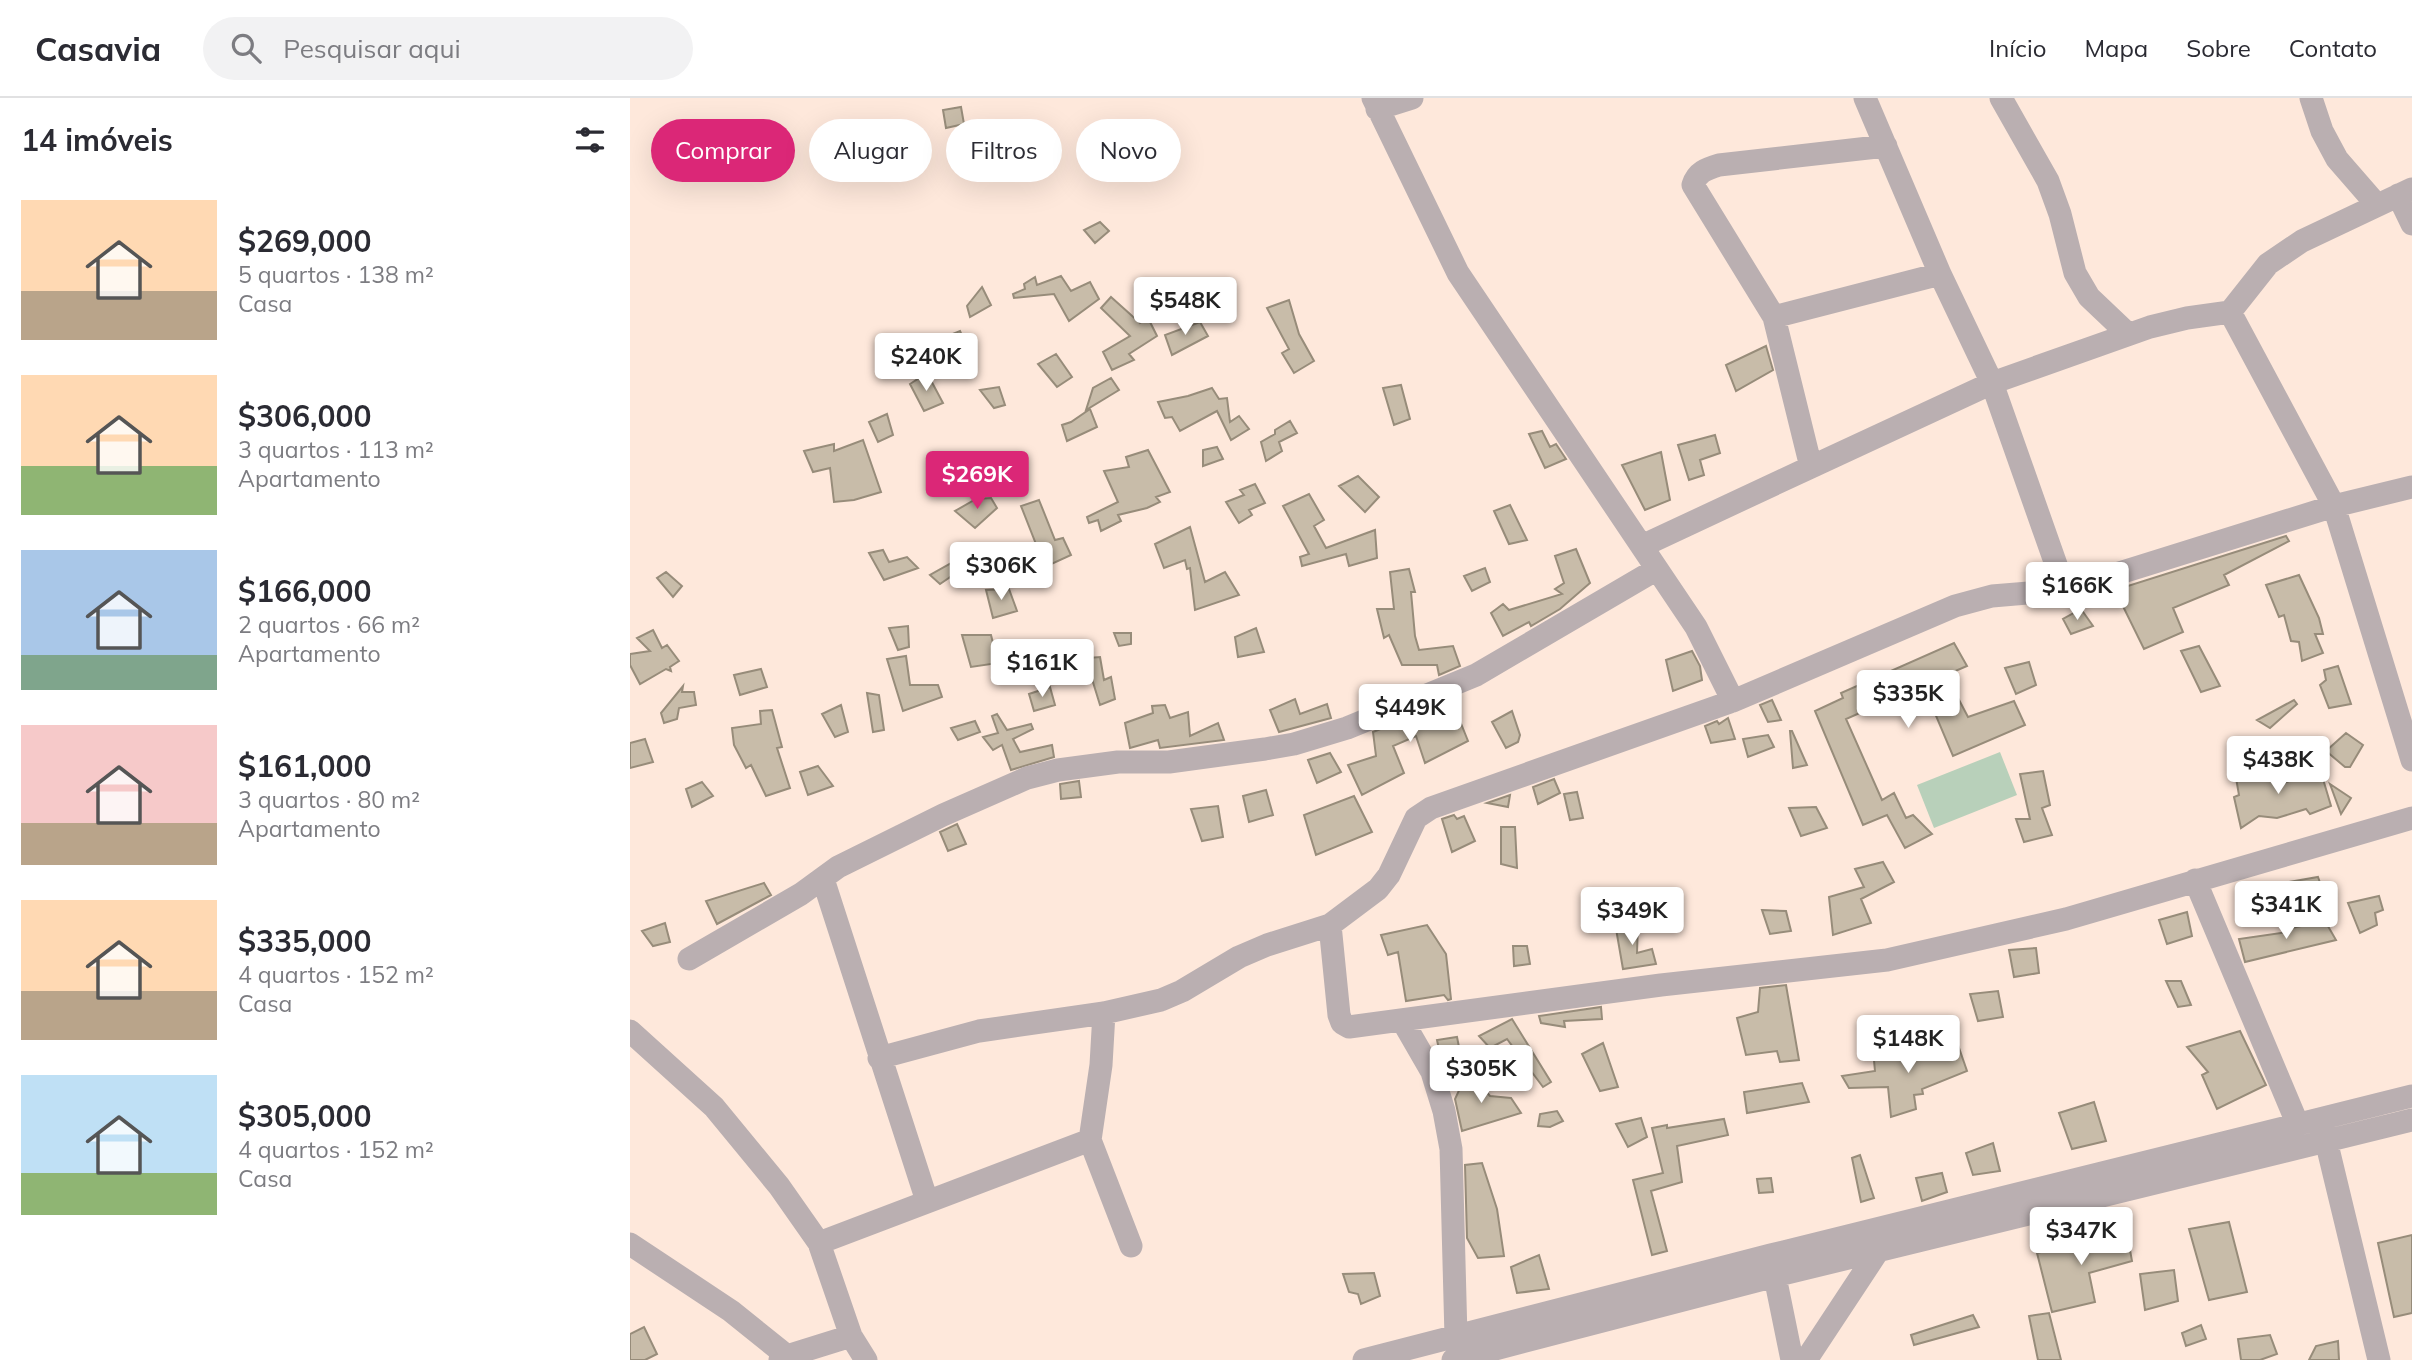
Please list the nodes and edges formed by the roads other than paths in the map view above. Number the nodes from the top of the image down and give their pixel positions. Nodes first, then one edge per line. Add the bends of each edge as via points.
1 (1412, 98) edge
2 (1866, 98) edge
3 (2001, 98) edge
4 (2311, 98) edge
5 (1375, 104) edge
6 (1886, 146) junction
7 (2405, 192) edge
8 (2376, 205) junction
9 (2412, 224) edge
10 (1940, 274) junction
11 (2230, 312) junction
12 (1774, 317) junction
13 (2128, 334) junction
14 (1992, 383) junction
15 (1811, 467) junction
16 (2412, 487) edge
17 (2334, 506) junction
18 (1642, 546) junction
19 (1657, 569) junction
20 (2065, 590) junction
21 (1733, 701) junction
22 (2404, 704) edge
23 (2412, 760) edge
24 (2412, 818) edge
25 (822, 879) junction
26 (2194, 880) junction
27 (1330, 925) junction
28 (689, 959) dead end
29 (1104, 1013) junction
30 (1402, 1020) junction
31 (630, 1031) edge
32 (879, 1058) junction
33 (2412, 1096) edge
34 (2320, 1118) junction
35 (2412, 1120) edge
36 (2298, 1125) junction
37 (1090, 1140) junction
38 (2326, 1141) junction
39 (927, 1201) junction
40 (820, 1243) junction
41 (630, 1244) edge
42 (1131, 1246) dead end
43 (1878, 1251) junction
44 (1773, 1266) junction
45 (851, 1336) junction
46 (1456, 1337) junction
47 (783, 1358) edge
48 (866, 1360) edge
49 (1364, 1360) edge
50 (1453, 1360) edge
51 (1792, 1360) edge
52 (1805, 1360) edge
53 (2379, 1360) edge

1 - 5 street
2 - 6 street
3 - 13 street via 2048,181 2075,273 2089,297
4 - 8 street via 2337,159
5 - 18 street via 1458,274
6 - 10 street
6 - 12 street via 1719,165 1696,176 1693,185
7 - 8 street
7 - 9 street
8 - 11 street via 2302,241 2268,264
10 - 12 street
10 - 14 street
11 - 13 street
11 - 17 street
12 - 15 street
13 - 14 street
14 - 15 street
14 - 20 street
15 - 18 street
16 - 17 street
17 - 20 street
17 - 22 street
18 - 19 street
19 - 21 street via 1696,627
19 - 25 street via 1476,675 1347,727 1265,750 1058,769 931,820
20 - 21 street via 1992,597 1955,606
21 - 27 street via 1431,808 1416,818 1378,889
22 - 23 street
24 - 26 street
25 - 28 street
25 - 32 street
26 - 30 street via 2066,919 1887,960
26 - 36 street
27 - 29 street via 1239,957 1161,1000
27 - 30 street via 1342,1023 1349,1027
29 - 32 street via 979,1031
29 - 37 street
30 - 46 street via 1433,1072 1447,1124
31 - 40 street via 714,1107
32 - 39 street
33 - 34 street
34 - 36 street
34 - 38 street
35 - 38 street
36 - 44 street
37 - 39 street
37 - 42 street
38 - 43 street
38 - 53 street
39 - 40 street
40 - 45 street
41 - 47 street via 731,1311
43 - 44 street
43 - 52 street
44 - 46 street
44 - 50 street
44 - 51 street
45 - 47 street
45 - 48 street
46 - 49 street

